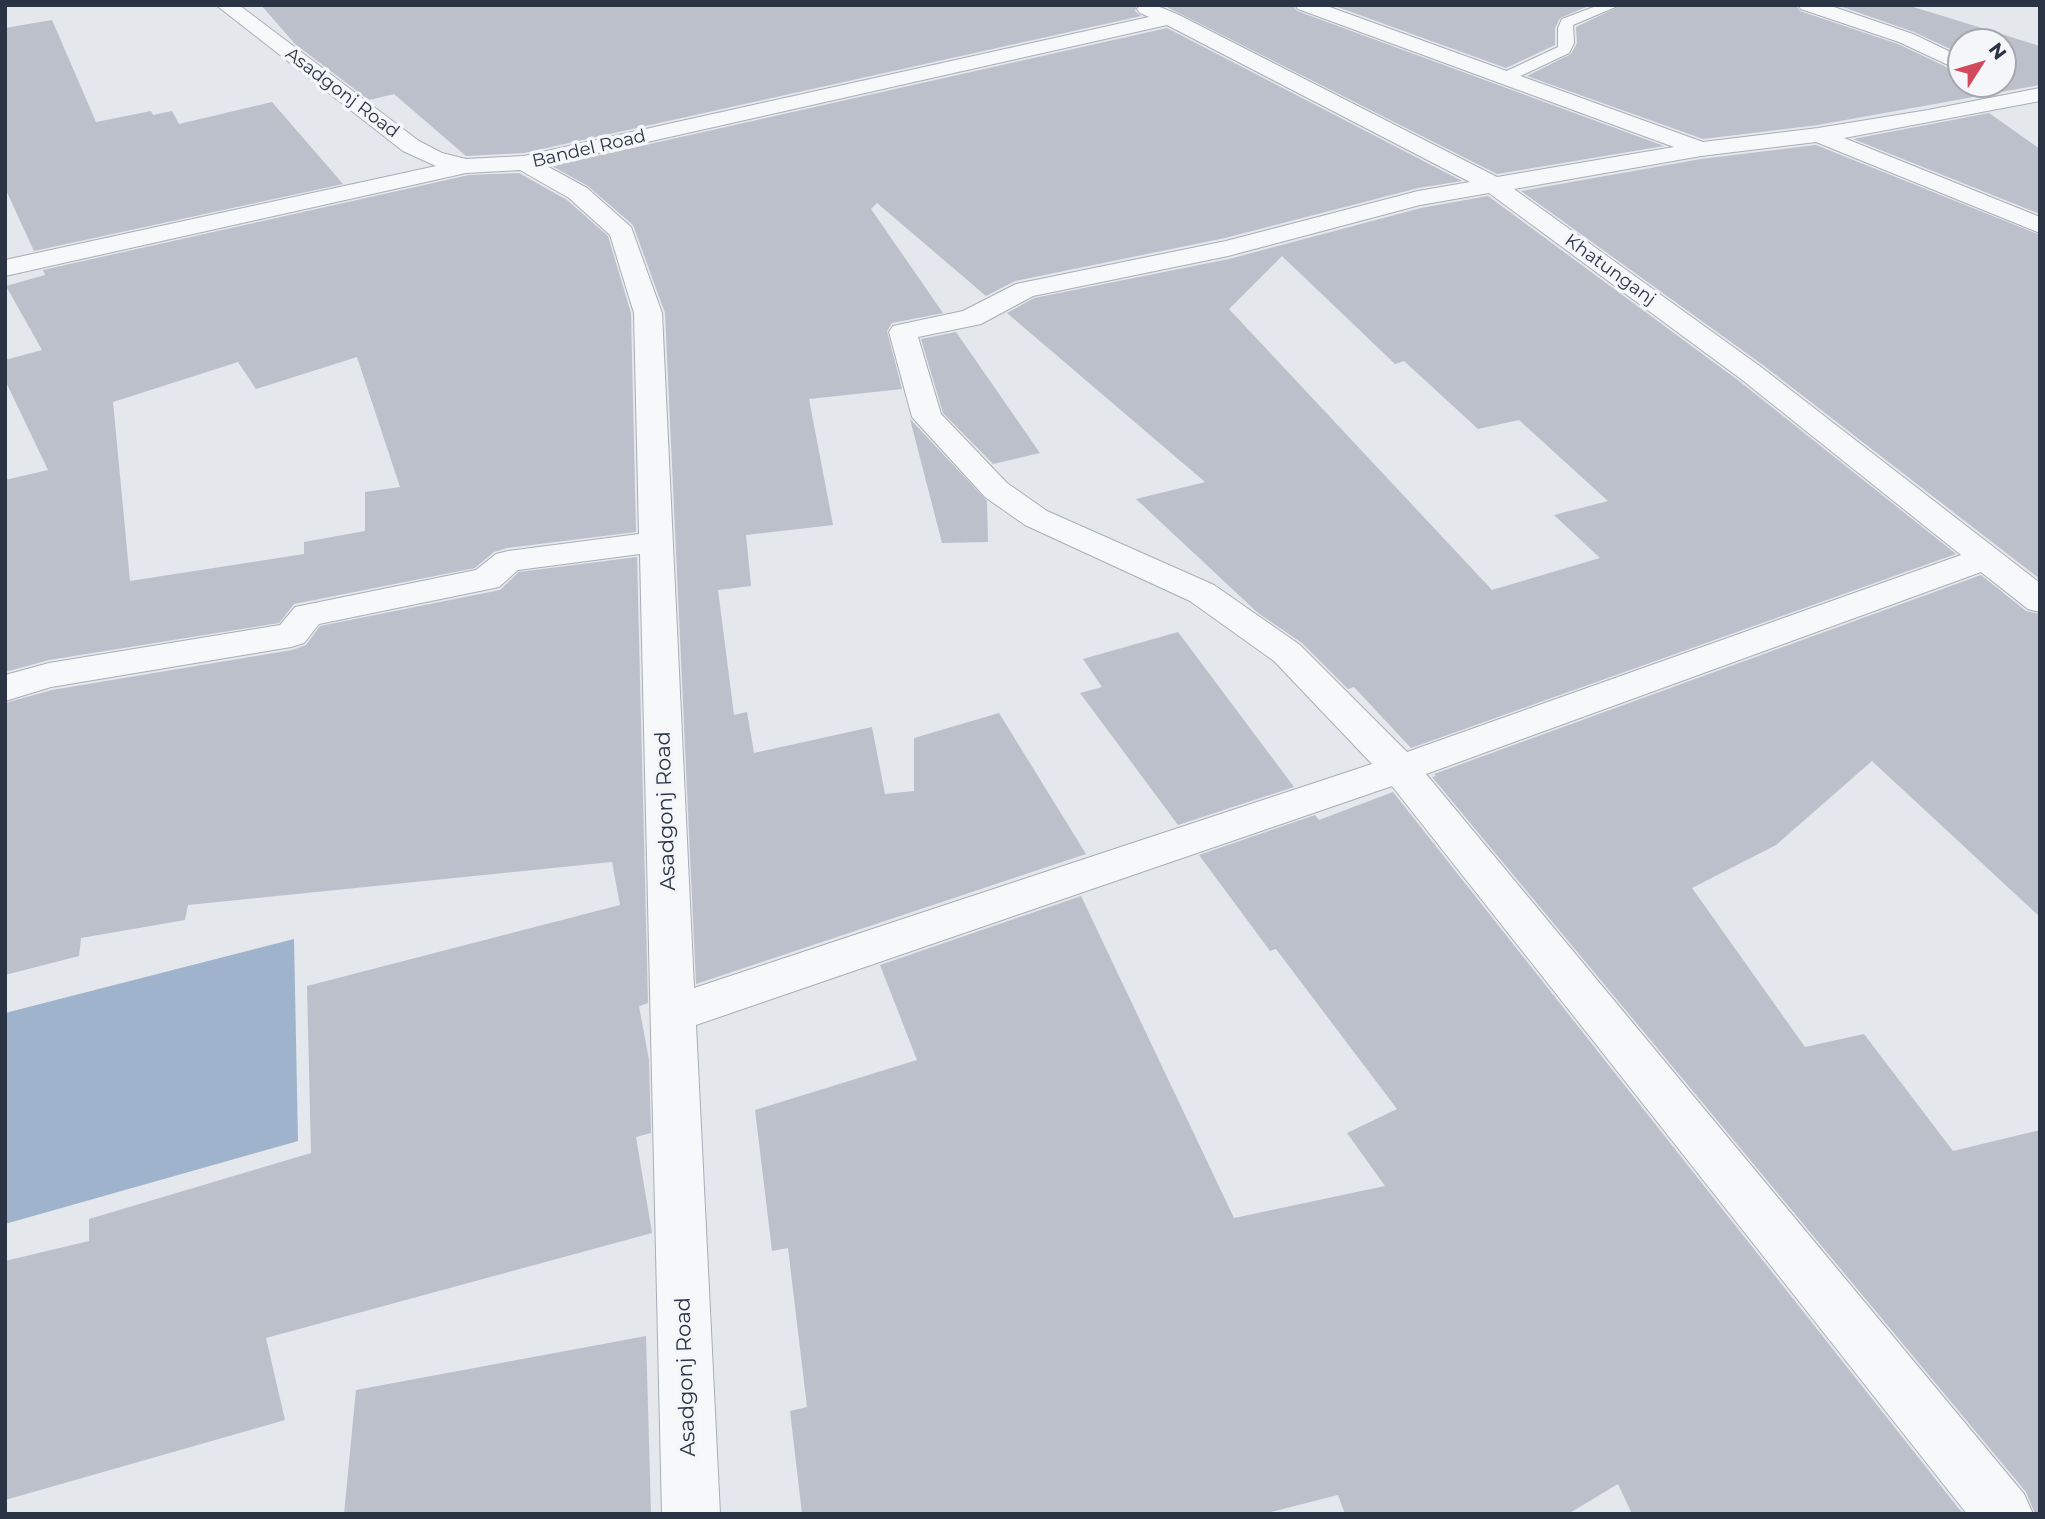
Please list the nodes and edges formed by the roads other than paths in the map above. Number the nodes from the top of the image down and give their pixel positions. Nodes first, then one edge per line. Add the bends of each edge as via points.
1 (226, 5) edge
2 (1139, 5) edge
3 (1305, 5) edge
4 (1613, 5) edge
5 (1808, 5) edge
6 (1170, 18) junction
7 (1947, 58) edge
8 (1504, 78) junction
9 (2040, 94) edge
10 (2006, 98) edge
11 (2010, 101) junction
12 (1818, 135) junction
13 (1701, 149) junction
14 (524, 163) junction
15 (466, 166) junction
16 (1492, 184) junction
17 (2040, 226) edge
18 (5, 268) edge
19 (656, 542) junction
20 (1986, 558) junction
21 (2040, 601) edge
22 (5, 688) edge
23 (1400, 769) junction
24 (674, 1014) junction
25 (691, 1514) edge
26 (2004, 1514) edge

1 - 15 street, Asadgonj Road via 411,146
2 - 6 street, Khatunganj
3 - 8 street
4 - 8 lane via 1567,22 1564,50
5 - 7 street via 1906,38
6 - 14 street, Bandel Road
6 - 16 street, Khatunganj
8 - 13 street
9 - 11 street
10 - 11 street
11 - 12 street
12 - 13 street
12 - 17 street
13 - 16 street
14 - 15 street, Bandel Road
14 - 19 street, Asadgonj Road via 578,193 622,232 648,313
15 - 18 street, Bandel Road
16 - 20 street, Khatunganj via 1751,373
16 - 23 street via 1418,198 1228,248 1025,290 971,318 903,332 927,417 996,490 1036,518 1202,593 1287,653
19 - 22 street via 508,561 487,579 307,615 291,635 49,675
19 - 24 street, Asadgonj Road
20 - 21 street, Khatunganj
20 - 23 street
23 - 24 street
23 - 26 street
24 - 25 street, Asadgonj Road

